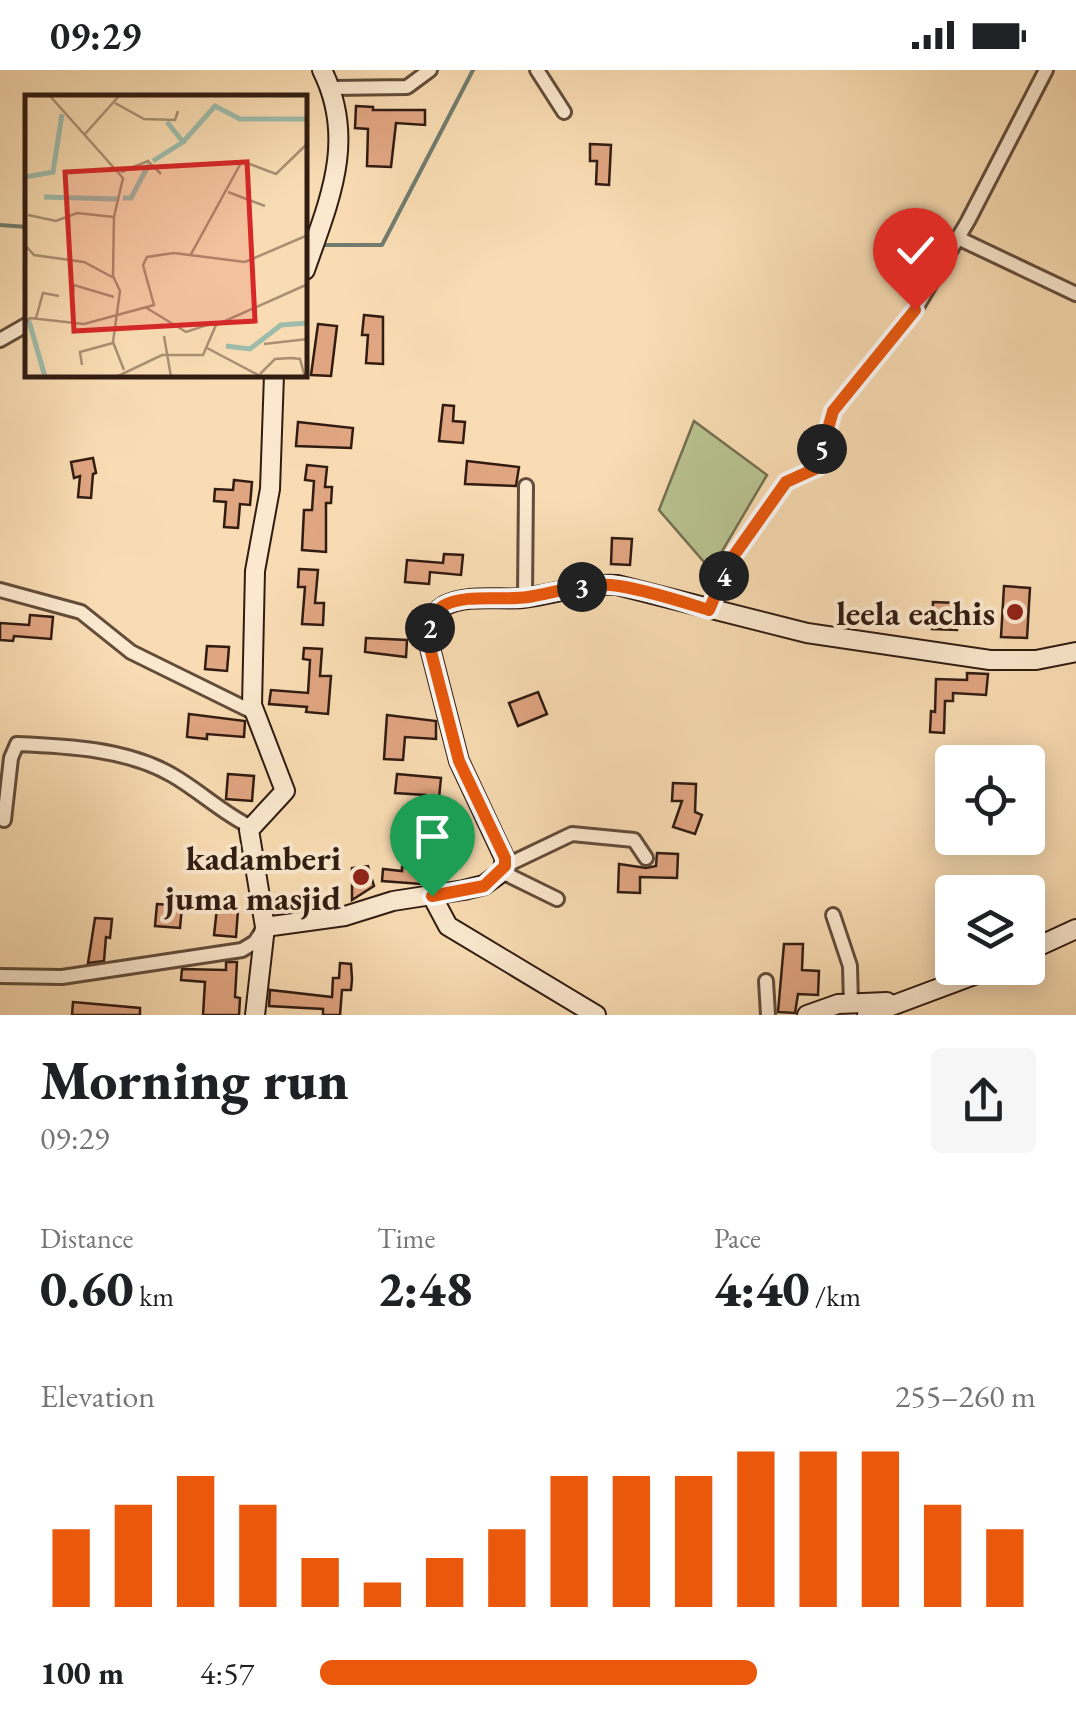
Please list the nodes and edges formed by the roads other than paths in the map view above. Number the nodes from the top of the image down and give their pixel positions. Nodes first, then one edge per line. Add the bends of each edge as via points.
1 (322, 70) edge
2 (430, 70) edge
3 (537, 70) edge
4 (1046, 70) edge
5 (331, 88) junction
6 (564, 112) dead end
7 (958, 238) junction
8 (308, 261) edge
9 (1076, 294) edge
10 (25, 326) edge
11 (0, 340) edge
12 (274, 378) edge
13 (526, 486) dead end
14 (0, 590) edge
15 (525, 598) junction
16 (709, 610) junction
17 (1076, 652) edge
18 (255, 713) junction
19 (4, 820) dead end
20 (251, 828) junction
21 (646, 858) dead end
22 (503, 869) junction
23 (432, 896) junction
24 (556, 899) dead end
25 (833, 915) dead end
26 (265, 927) junction
27 (1076, 929) edge
28 (1045, 944) edge
29 (0, 976) edge
30 (766, 982) dead end
31 (947, 985) edge
32 (859, 1009) edge
33 (255, 1015) edge
34 (596, 1015) edge
35 (768, 1015) edge
36 (808, 1015) edge

1 - 5 street
2 - 5 street via 407,87
3 - 6 street
4 - 7 street
5 - 8 street via 340,124 338,169
7 - 9 street
7 - 16 street via 915,310 833,411 817,468 786,482 730,561
10 - 11 street
12 - 18 street via 270,489 256,571
13 - 15 street
14 - 18 street via 81,612 131,652
15 - 16 street via 618,585
15 - 22 street via 442,607 429,634 455,749 505,858
16 - 17 street via 807,633 990,660
18 - 20 street via 285,791
19 - 20 street via 10,758 17,744 34,744 154,766
20 - 26 street
21 - 22 street via 634,840 572,834
22 - 23 street via 484,886
22 - 24 street
23 - 26 street
23 - 34 street via 448,926
25 - 32 street
26 - 29 street via 242,950 62,977
26 - 33 street
27 - 28 street
30 - 35 street
31 - 32 street
32 - 36 street via 838,1004

